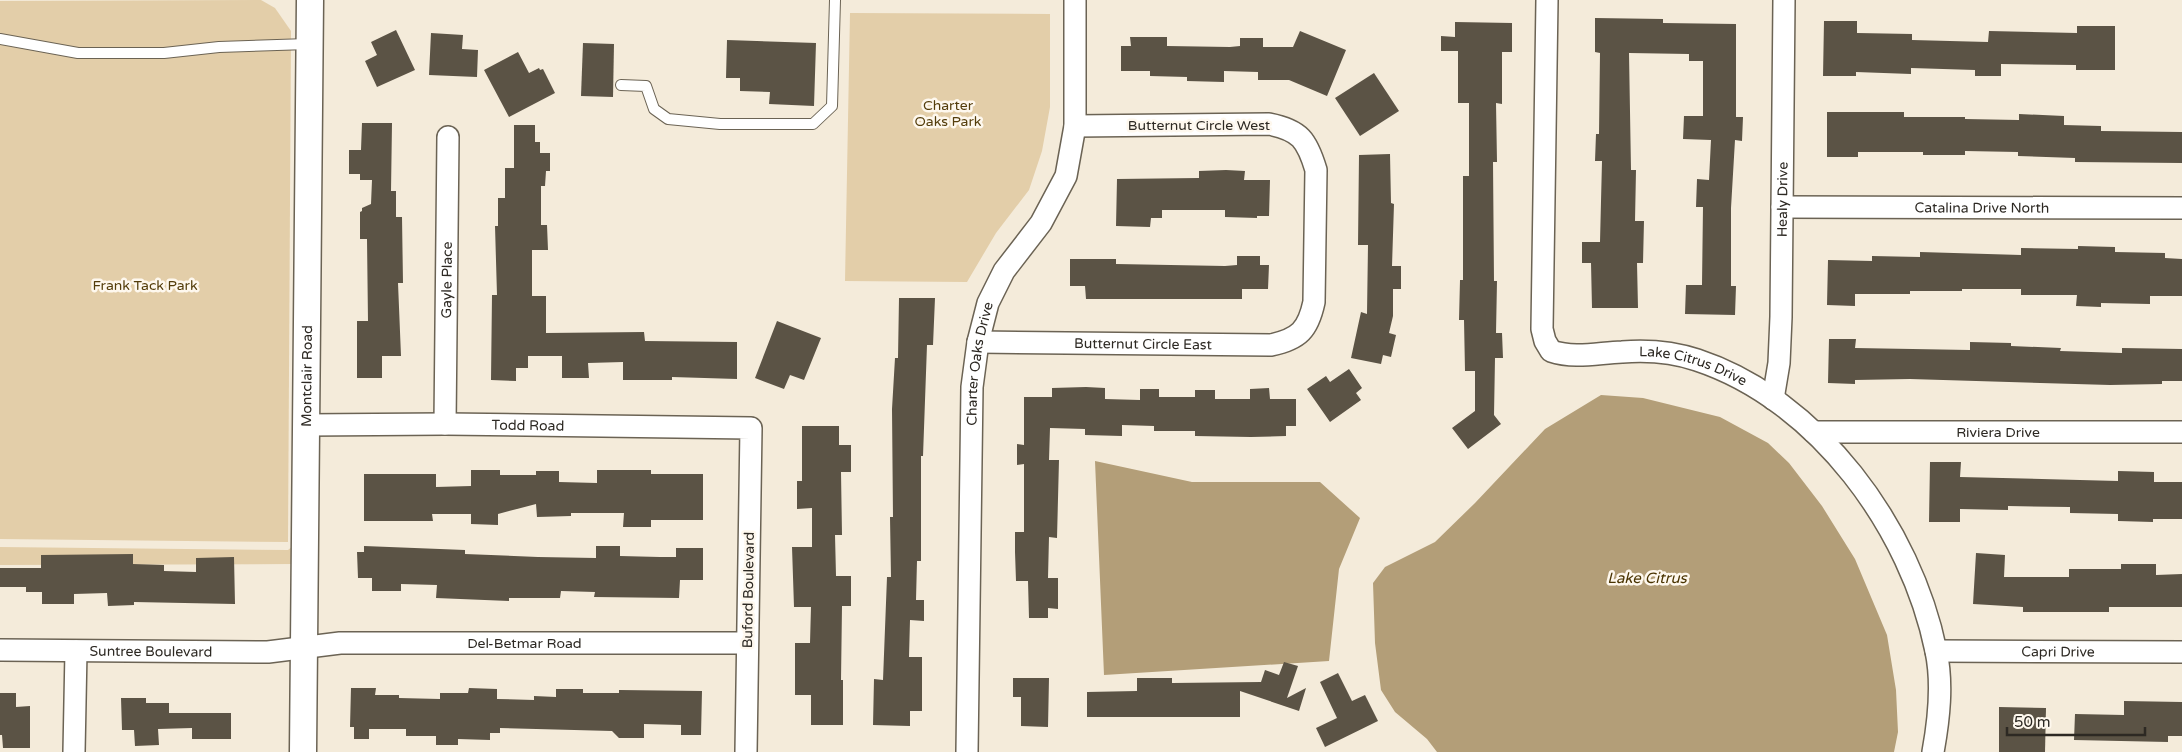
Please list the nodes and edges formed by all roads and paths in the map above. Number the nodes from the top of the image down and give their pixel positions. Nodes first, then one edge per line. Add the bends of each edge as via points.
1 (310, 0) edge
2 (835, 0) edge
3 (1075, 0) edge
4 (1547, 0) edge
5 (1784, 0) edge
6 (0, 39) edge
7 (309, 44) junction
8 (621, 85) dead end
9 (1075, 126) junction
10 (448, 137) dead end
11 (1782, 206) junction
12 (2182, 208) edge
13 (1304, 330) joint
14 (978, 342) junction
15 (1773, 399) junction
16 (445, 424) junction
17 (306, 425) junction
18 (751, 428) joint
19 (1814, 432) junction
20 (2182, 432) edge
21 (747, 643) junction
22 (303, 647) junction
23 (0, 650) edge
24 (76, 651) junction
25 (1936, 651) junction
26 (2182, 652) edge
27 (74, 752) edge
28 (303, 752) edge
29 (746, 752) edge
30 (967, 752) edge
31 (1934, 752) edge

1 - 7 street, Montclair Road
2 - 8 lane via 832,106 813,124 720,124 668,119 654,109 646,86
3 - 9 street, Charter Oaks Drive
4 - 15 street, Lake Citrus Drive via 1542,330 1545,341 1551,351 1576,357 1648,351 1696,360 1720,369
5 - 11 street, Healy Drive
6 - 7 lane via 78,53 164,53 219,47
7 - 17 street, Montclair Road
9 - 13 street, Butternut Circle West via 1268,124 1286,128 1300,136 1311,151 1316,170 1314,302
9 - 14 street, Charter Oaks Drive via 1066,176 1041,223 1004,272 988,303
10 - 16 street, Gayle Place
11 - 12 street, Catalina Drive North
11 - 15 street, Healy Drive via 1779,363
13 - 14 street, Butternut Circle East via 1289,341 1270,345
14 - 30 street, Charter Oaks Drive via 972,388
15 - 19 street, Lake Citrus Drive
16 - 17 street, Todd Road
16 - 18 street, Todd Road
17 - 22 street, Montclair Road
18 - 21 street, Buford Boulevard
19 - 20 street, Riviera Drive
19 - 25 street, Lake Citrus Drive via 1876,505 1898,544 1915,584
21 - 22 street, Del-Betmar Road via 340,643
21 - 29 street, Buford Boulevard
22 - 24 street, Suntree Boulevard via 268,652
22 - 28 street, Montclair Road
23 - 24 street, Suntree Boulevard
24 - 27 street
25 - 26 street, Capri Drive
25 - 31 street, Lake Citrus Drive via 1939,709

